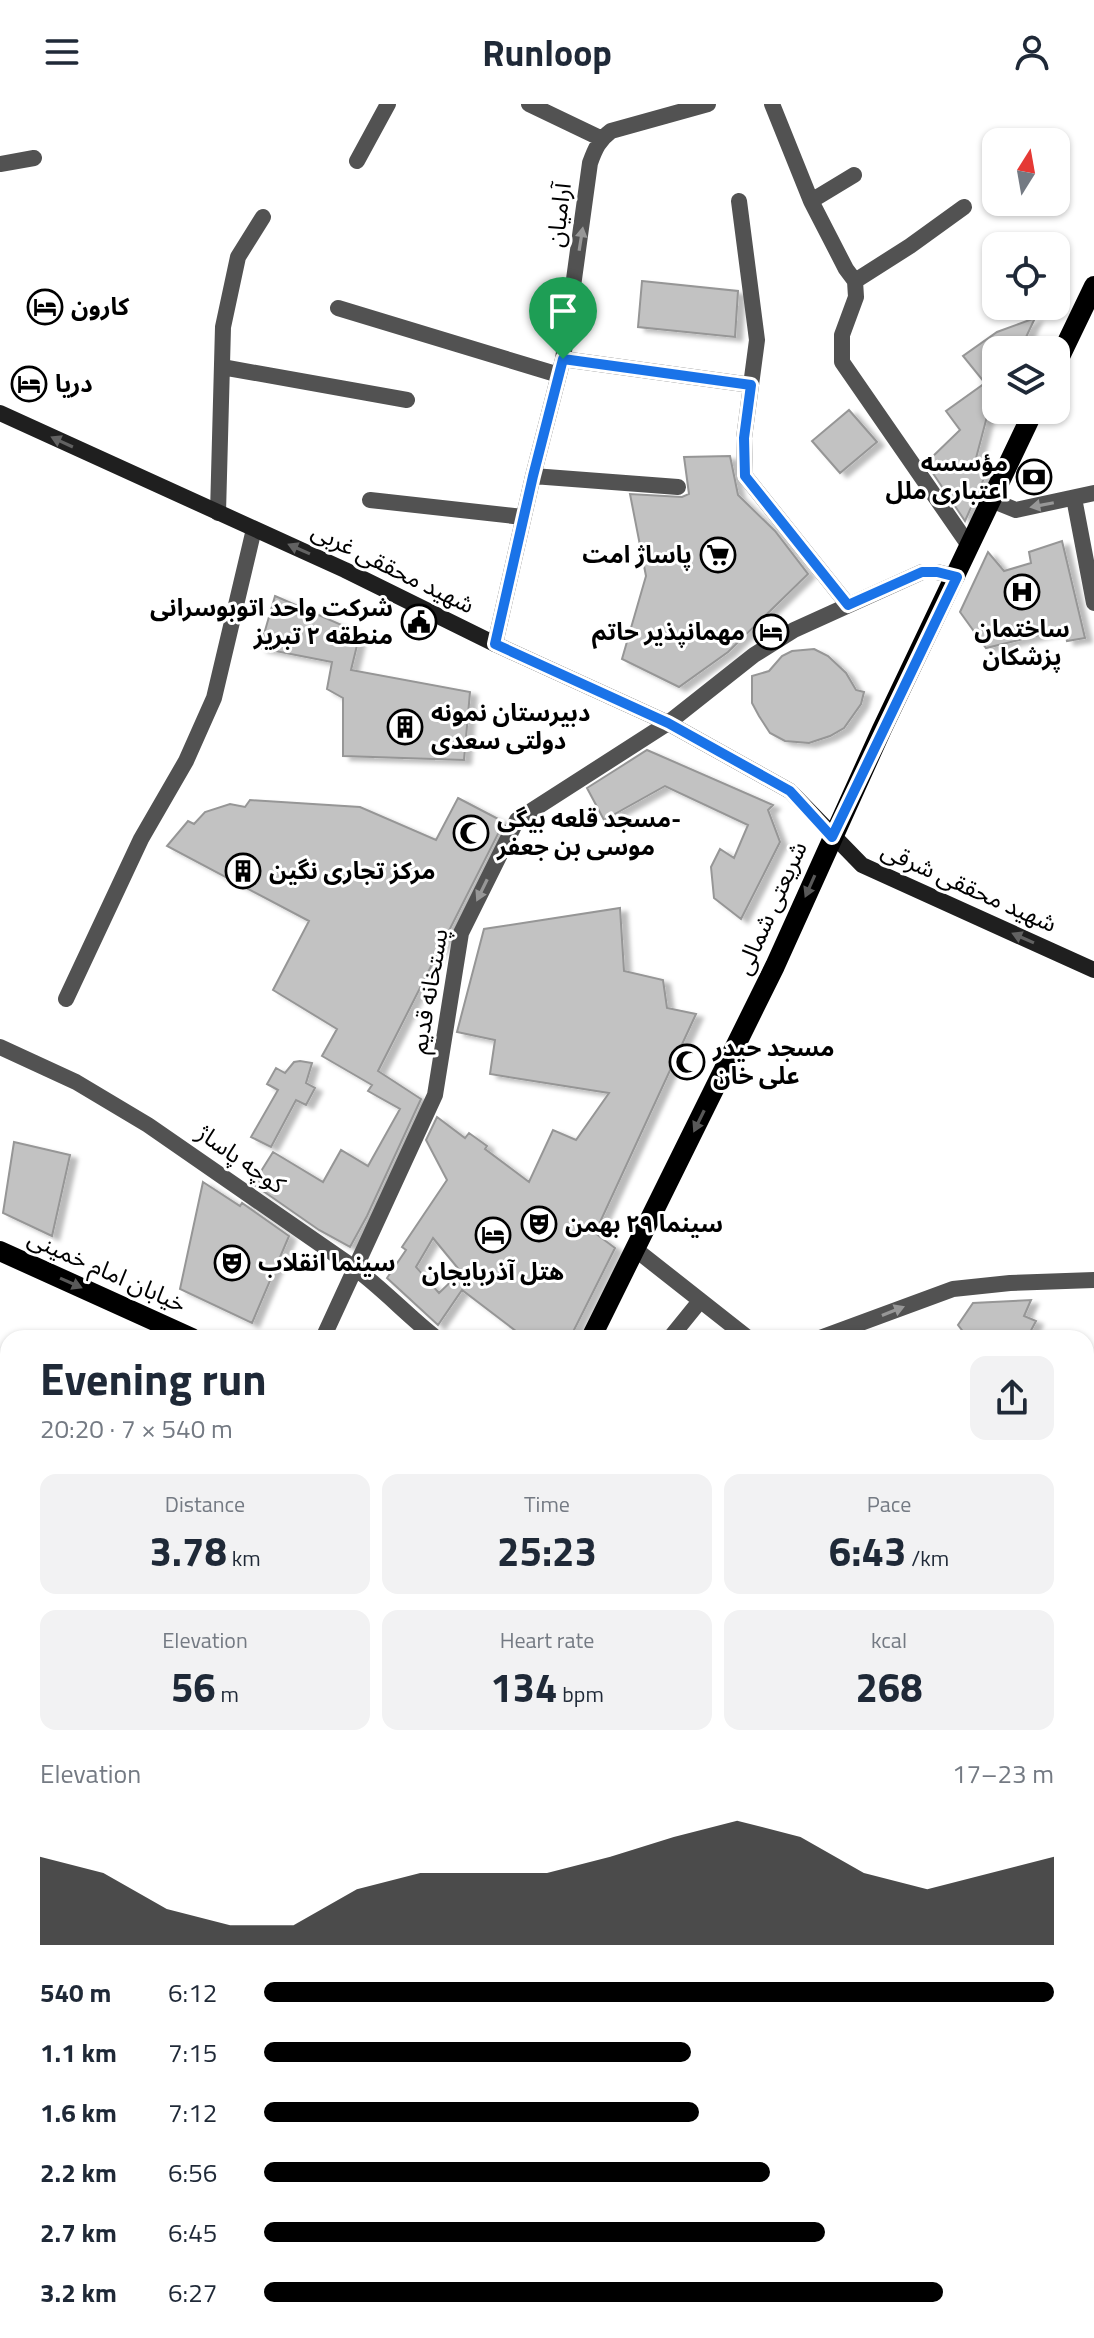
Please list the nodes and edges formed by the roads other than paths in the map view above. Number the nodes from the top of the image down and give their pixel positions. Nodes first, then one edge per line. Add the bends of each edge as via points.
1 (388, 104) edge
2 (529, 104) edge
3 (708, 104) edge
4 (772, 104) edge
5 (600, 138) junction
6 (34, 158) dead end
7 (357, 161) dead end
8 (0, 164) edge
9 (854, 175) dead end
10 (739, 201) dead end
11 (811, 201) junction
12 (964, 207) dead end
13 (263, 217) dead end
14 (855, 281) junction
15 (1094, 286) edge
16 (338, 308) dead end
17 (1070, 336) edge
18 (222, 367) junction
19 (561, 367) junction
20 (751, 385) junction
21 (407, 400) dead end
22 (0, 413) edge
23 (1027, 424) edge
24 (533, 476) junction
25 (678, 487) dead end
26 (1094, 493) edge
27 (1074, 498) junction
28 (370, 500) dead end
29 (991, 500) junction
30 (218, 513) junction
31 (523, 517) junction
32 (254, 529) junction
33 (970, 547) junction
34 (957, 577) junction
35 (1094, 603) edge
36 (848, 605) junction
37 (495, 644) junction
38 (668, 723) junction
39 (832, 837) junction
40 (1094, 970) edge
41 (66, 999) dead end
42 (0, 1047) edge
43 (635, 1249) junction
44 (0, 1251) edge
45 (356, 1269) junction
46 (1094, 1280) edge
47 (700, 1301) junction
48 (174, 1330) edge
49 (327, 1330) edge
50 (426, 1330) edge
51 (595, 1330) edge
52 (676, 1330) edge
53 (738, 1330) edge
54 (842, 1330) edge

1 - 7 street
2 - 5 street
3 - 5 street via 624,126
4 - 11 street
19 -> 5 street, آرامیان via 590,163
6 - 8 street
9 - 11 street
10 - 20 street via 757,340
11 - 14 street
12 - 14 street
13 - 18 street via 238,257 223,327
14 - 33 street via 842,362
15 - 17 main road
16 - 19 street
18 - 21 street
18 - 30 street
19 - 20 street
19 - 24 street, آرامیان
20 - 36 street via 745,476
30 -> 22 street, شهید محققی غربی
23 - 29 main road, شریعتی شمالی
24 - 25 street
24 - 31 street, آرامیان
26 - 27 street
27 -> 29 street via 1016,510
27 - 35 street
28 - 31 street
29 - 33 main road, شریعتی شمالی
30 - 32 street, شهید محققی غربی
31 - 37 street, آرامیان
37 -> 32 street, شهید محققی غربی
32 - 41 street via 214,698
33 - 34 main road, شریعتی شمالی
34 - 36 street, پستخانه قدیم via 922,572
34 - 39 main road, شریعتی شمالی
36 - 38 street, پستخانه قدیم via 754,655
37 - 38 street, شهید محققی غربی
38 - 39 street, شهید محققی غربی via 790,791
38 -> 45 street, پستخانه قدیم via 517,820 461,933 435,1095
40 -> 39 street, شهید محققی شرقی via 862,865
39 -> 43 main road, شریعتی شمالی via 775,966
42 - 45 street, کوچه پاساژ via 76,1082 148,1125
43 - 47 street
43 - 51 main road, شریعتی شمالی
44 -> 48 main road, خیابان امام خمینی
45 - 49 street, پستخانه قدیم
45 - 50 street, کوچه پاساژ
54 -> 46 street via 953,1289
47 - 52 street
47 - 53 street

